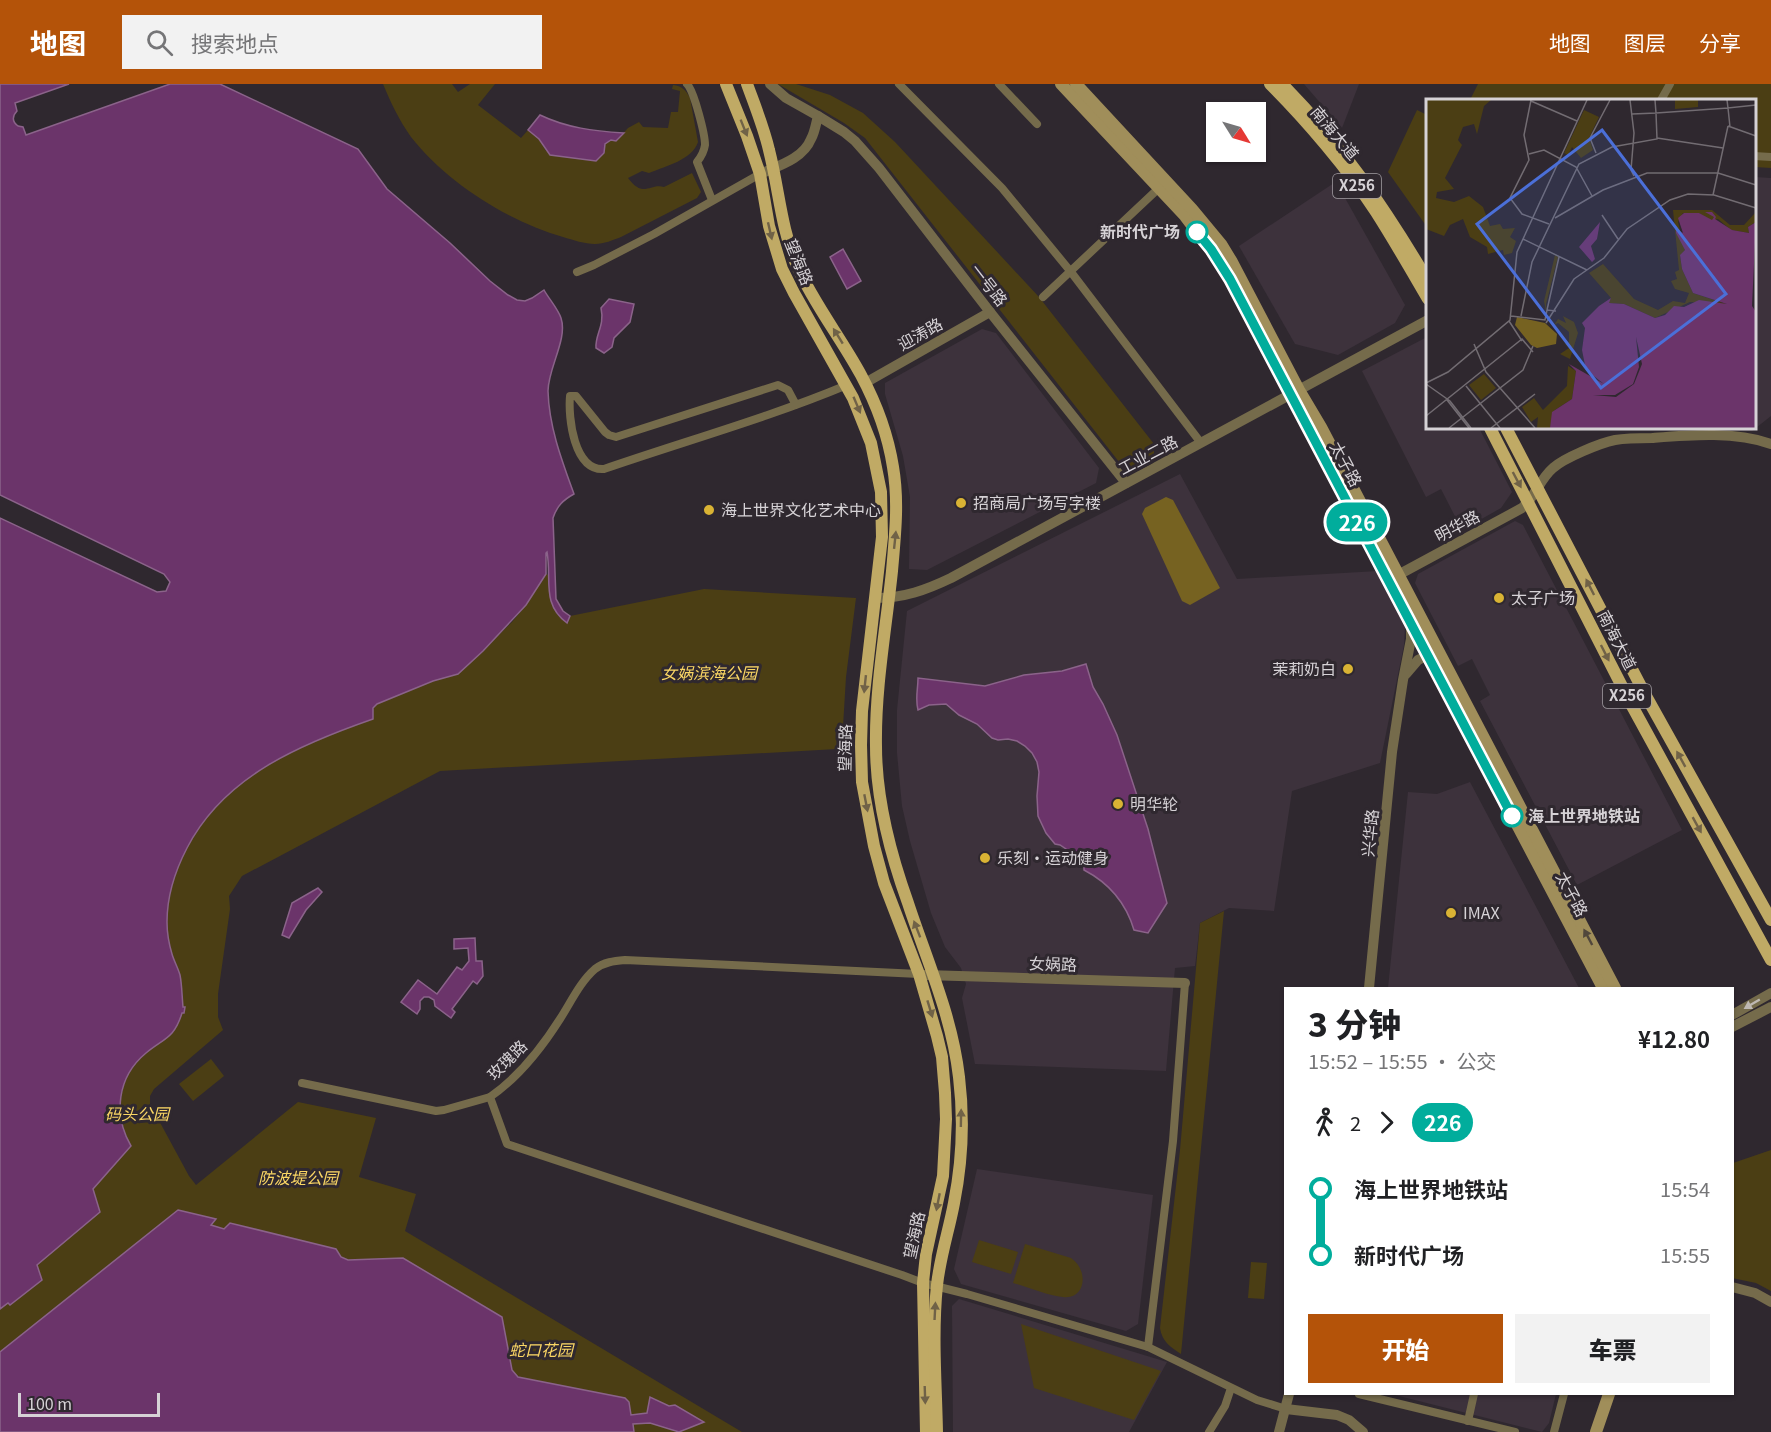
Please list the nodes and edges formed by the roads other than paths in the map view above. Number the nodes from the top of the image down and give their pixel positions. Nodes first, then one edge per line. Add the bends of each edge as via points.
1 (687, 84) edge
2 (726, 84) edge
3 (747, 84) edge
4 (770, 84) edge
5 (899, 84) edge
6 (999, 84) edge
7 (1061, 84) edge
8 (1076, 84) edge
9 (1270, 84) edge
10 (1282, 84) edge
11 (1670, 84) edge
12 (1662, 99) edge
13 (818, 116) junction
14 (1037, 124) dead end
15 (1756, 156) edge
16 (1771, 157) edge
17 (773, 168) junction
18 (760, 174) junction
19 (1159, 189) junction
20 (712, 200) junction
21 (577, 272) dead end
22 (1071, 272) junction
23 (1426, 278) edge
24 (1426, 296) edge
25 (1043, 297) dead end
26 (990, 312) junction
27 (1426, 321) edge
28 (865, 383) junction
29 (847, 385) junction
30 (1295, 392) junction
31 (796, 405) junction
32 (1491, 429) edge
33 (1507, 429) edge
34 (1201, 443) junction
35 (1771, 444) edge
36 (1126, 483) junction
37 (1538, 488) junction
38 (1528, 502) junction
39 (1398, 574) junction
40 (883, 598) junction
41 (1411, 624) junction
42 (1429, 659) junction
43 (1402, 680) junction
44 (1771, 920) edge
45 (1771, 960) edge
46 (919, 974) junction
47 (934, 975) junction
48 (1185, 983) joint
49 (1369, 987) edge
50 (1602, 987) edge
51 (1614, 987) edge
52 (1771, 993) edge
53 (1771, 1007) edge
54 (1734, 1014) edge
55 (1734, 1027) edge
56 (302, 1083) dead end
57 (490, 1097) junction
58 (923, 1283) junction
59 (937, 1287) junction
60 (1734, 1288) edge
61 (1771, 1302) edge
62 (1149, 1347) junction
63 (1231, 1388) junction
64 (1289, 1395) edge
65 (1368, 1395) edge
66 (1474, 1395) edge
67 (1564, 1395) edge
68 (1609, 1395) edge
69 (1617, 1395) edge
70 (1385, 1397) edge
71 (1286, 1409) junction
72 (1468, 1420) junction
73 (926, 1432) edge
74 (937, 1432) edge
75 (1209, 1432) edge
76 (1279, 1432) edge
77 (1364, 1432) edge
78 (1512, 1432) edge
79 (1554, 1432) edge
80 (1596, 1432) edge
81 (1604, 1432) edge

1 - 20 street via 693,93 705,141 697,162
2 -> 18 main road, 望海路
3 - 17 main road, 望海路
4 - 13 street, 一号路
5 - 22 street via 1002,188
6 - 14 street
7 - 19 main road, 太子路
8 - 30 main road, 太子路 via 1221,244
9 - 24 main road, 南海大道 / X256 via 1355,183
10 - 23 main road, 南海大道 / X256 via 1361,177
11 - 12 street
13 - 17 street via 808,146
13 - 26 street, 一号路 via 866,152
15 - 16 street
17 - 18 street
28 -> 17 main road, 望海路 via 796,262 782,218
18 - 20 street
18 -> 29 main road, 望海路 via 782,269
19 - 22 street
19 - 30 main road, 太子路 via 1223,266
20 - 21 street
22 - 25 street
22 - 34 street
26 - 28 street, 迎涛路
26 - 36 street, 一号路
27 - 30 street, 工业二路
40 -> 28 main road, 望海路 via 896,535 896,491 888,444
29 - 31 street
29 -> 40 main road, 望海路 via 871,443 881,492
30 - 34 street, 工业二路
30 - 39 main road, 太子路 via 1322,427
30 - 41 main road, 太子路
31 - 31 street via 604,469 592,468 583,459 571,429 569,410 570,396 576,396 605,432 616,437 778,385 788,390
32 -> 38 main road, 南海大道 / X256
33 - 37 main road, 南海大道 / X256
34 - 36 street, 工业二路
35 - 37 street, 明华路 via 1746,437 1617,440 1553,467
36 - 40 street, 工业二路 via 935,586
37 - 38 street, 明华路
44 -> 37 main road, 南海大道 / X256 via 1646,696
38 - 39 street, 明华路 via 1515,513
38 -> 45 main road, 南海大道 / X256 via 1631,704
51 -> 39 main road, 太子路
40 -> 46 main road, 望海路 via 872,626 862,711 862,782 884,882
47 -> 40 main road, 望海路 via 889,842 878,781
41 - 42 main road, 太子路
41 - 43 street, 兴华路
42 - 43 street via 1418,660
42 - 50 main road, 太子路
43 - 49 street, 兴华路
46 - 47 street, 女娲路
46 - 57 street, 玫瑰路 via 612,962 592,971 534,1056
46 -> 58 main road, 望海路 via 942,1057 946,1119 943,1176
47 - 48 street, 女娲路
59 -> 47 main road, 望海路 via 955,1200 962,1119 956,1054
48 - 62 street via 1173,1141
52 -> 54 street
53 - 55 street
56 - 57 street via 436,1111
57 - 58 street, 玫瑰路 via 507,1144
58 - 59 street
58 -> 73 main road, 望海路
59 - 62 street
74 -> 59 main road, 望海路
60 - 61 street
62 - 63 street
63 - 71 street
63 - 75 street
64 - 71 street
65 - 70 street
66 - 72 street
67 - 79 street
68 - 80 main road
69 - 81 main road
70 - 72 street
71 - 76 street
71 - 77 street via 1337,1415
72 - 78 street

